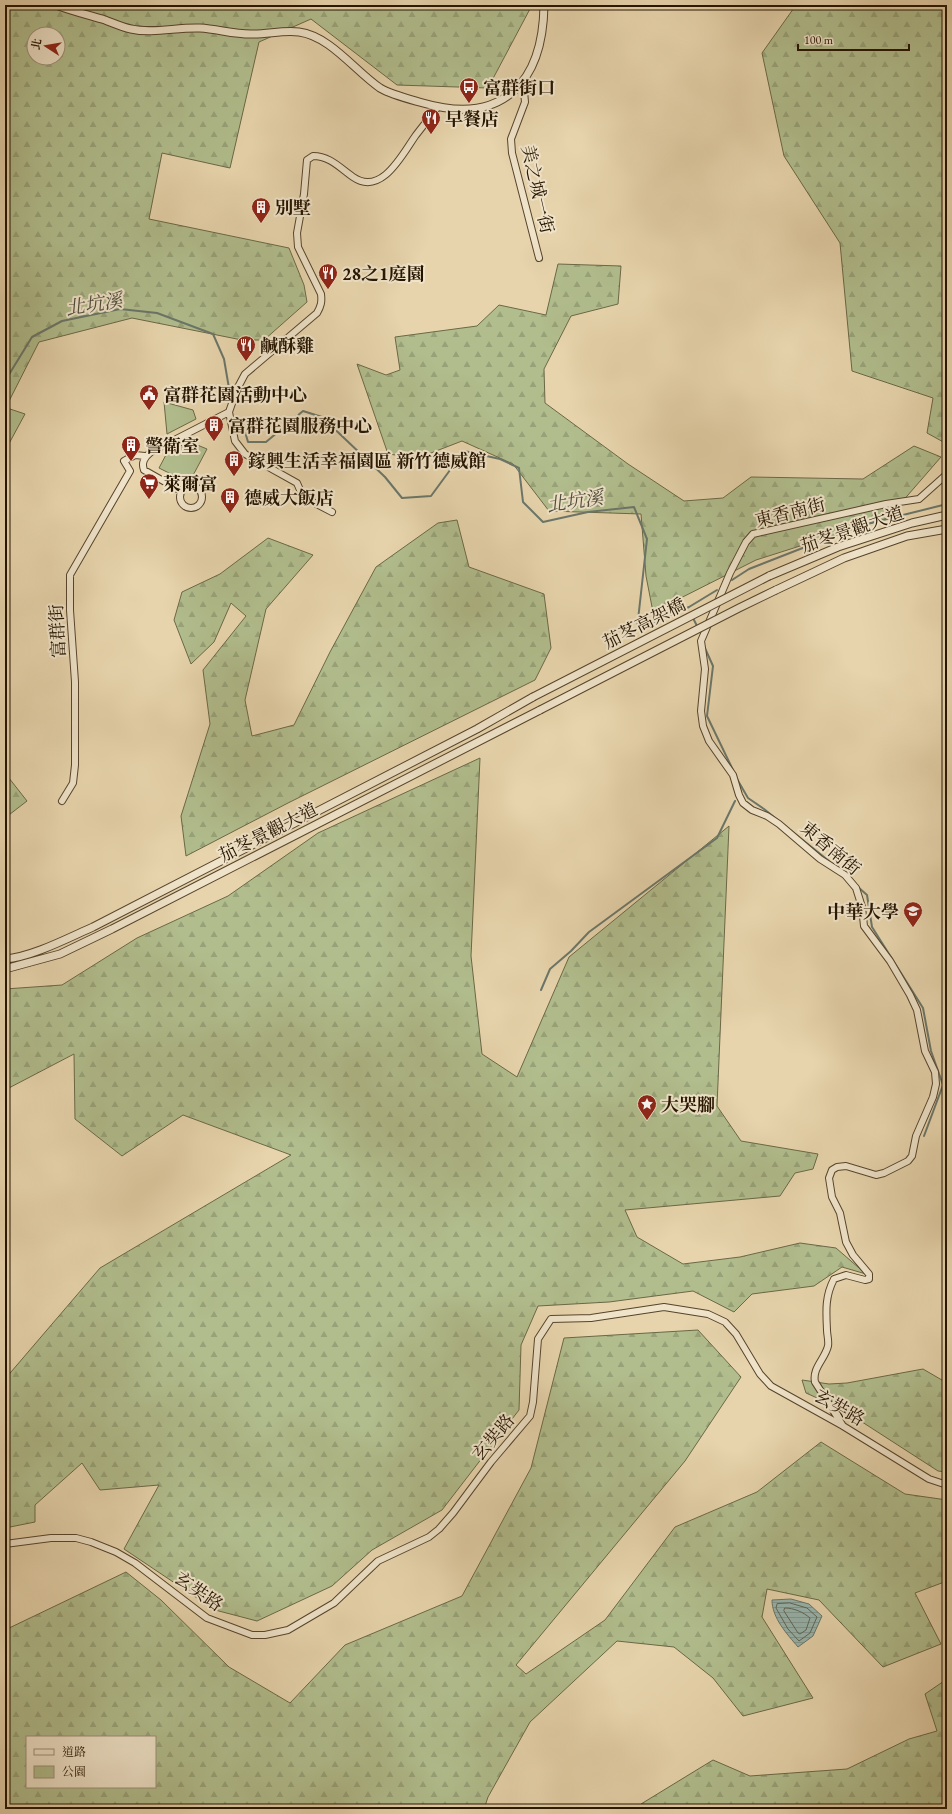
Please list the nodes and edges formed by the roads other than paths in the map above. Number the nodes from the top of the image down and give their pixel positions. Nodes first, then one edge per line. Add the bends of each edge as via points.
1 (56, 5) edge
2 (544, 5) edge
3 (523, 81) junction
4 (437, 108) junction
5 (539, 258) dead end
6 (229, 412) junction
7 (145, 456) junction
8 (142, 466) junction
9 (130, 471) junction
10 (947, 474) edge
11 (181, 491) dead end
12 (332, 512) dead end
13 (947, 515) edge
14 (947, 529) edge
15 (769, 576) joint
16 (776, 590) joint
17 (533, 697) joint
18 (540, 710) joint
19 (62, 802) dead end
20 (5, 959) edge
21 (5, 969) edge
22 (843, 1426) junction
23 (947, 1485) edge
24 (5, 1544) edge

1 - 4 street via 131,29 201,28 235,33 288,31 312,35 325,42 363,76 382,89
2 - 3 street via 541,36 534,63
3 - 4 street via 499,101 484,107 470,110
3 - 5 street, 美之城一街 via 526,102 511,139 512,153
4 - 6 street via 402,157 388,174 377,181 358,180 329,158 313,156 307,160 297,233 298,246 321,294 322,302 317,313 245,374
6 - 7 street
6 - 12 street via 235,441 245,454 297,483 303,497
7 - 8 street
7 - 9 street via 135,456 124,461
8 - 9 street
8 - 11 street via 147,473
9 - 19 street, 富群街 via 70,575 75,682 75,765 73,783
10 - 22 street, 東香南街 via 919,499 753,534 730,573 701,641 705,669 701,711 703,726 709,741 728,766 743,804 779,824 820,859 845,875 856,888 864,926 890,961 910,995 925,1051 935,1072 933,1097 908,1162 876,1175 846,1166 837,1167 832,1170 829,1178 832,1198 840,1213 846,1242 853,1255 870,1274 865,1280 846,1275 834,1279 828,1289 828,1344 814,1378
13 - 15 street, 茄苳景觀大道 via 912,523 838,547
14 - 16 street, 茄苳景觀大道 via 907,536 844,558
15 - 17 street, 茄苳高架橋, bridge
16 - 18 street, 茄苳高架橋, bridge
17 - 20 street, 茄苳景觀大道 via 477,729 93,927 62,942
18 - 21 street, 茄苳景觀大道 via 112,929 60,954
22 - 23 street, 玄奘路 via 929,1479
22 - 24 street, 玄奘路 via 771,1386 760,1374 736,1334 725,1322 708,1314 664,1307 591,1318 551,1320 538,1339 536,1348 530,1416 453,1513 430,1536 378,1561 334,1603 288,1630 252,1635 207,1618 135,1563 91,1542 76,1538 51,1538

